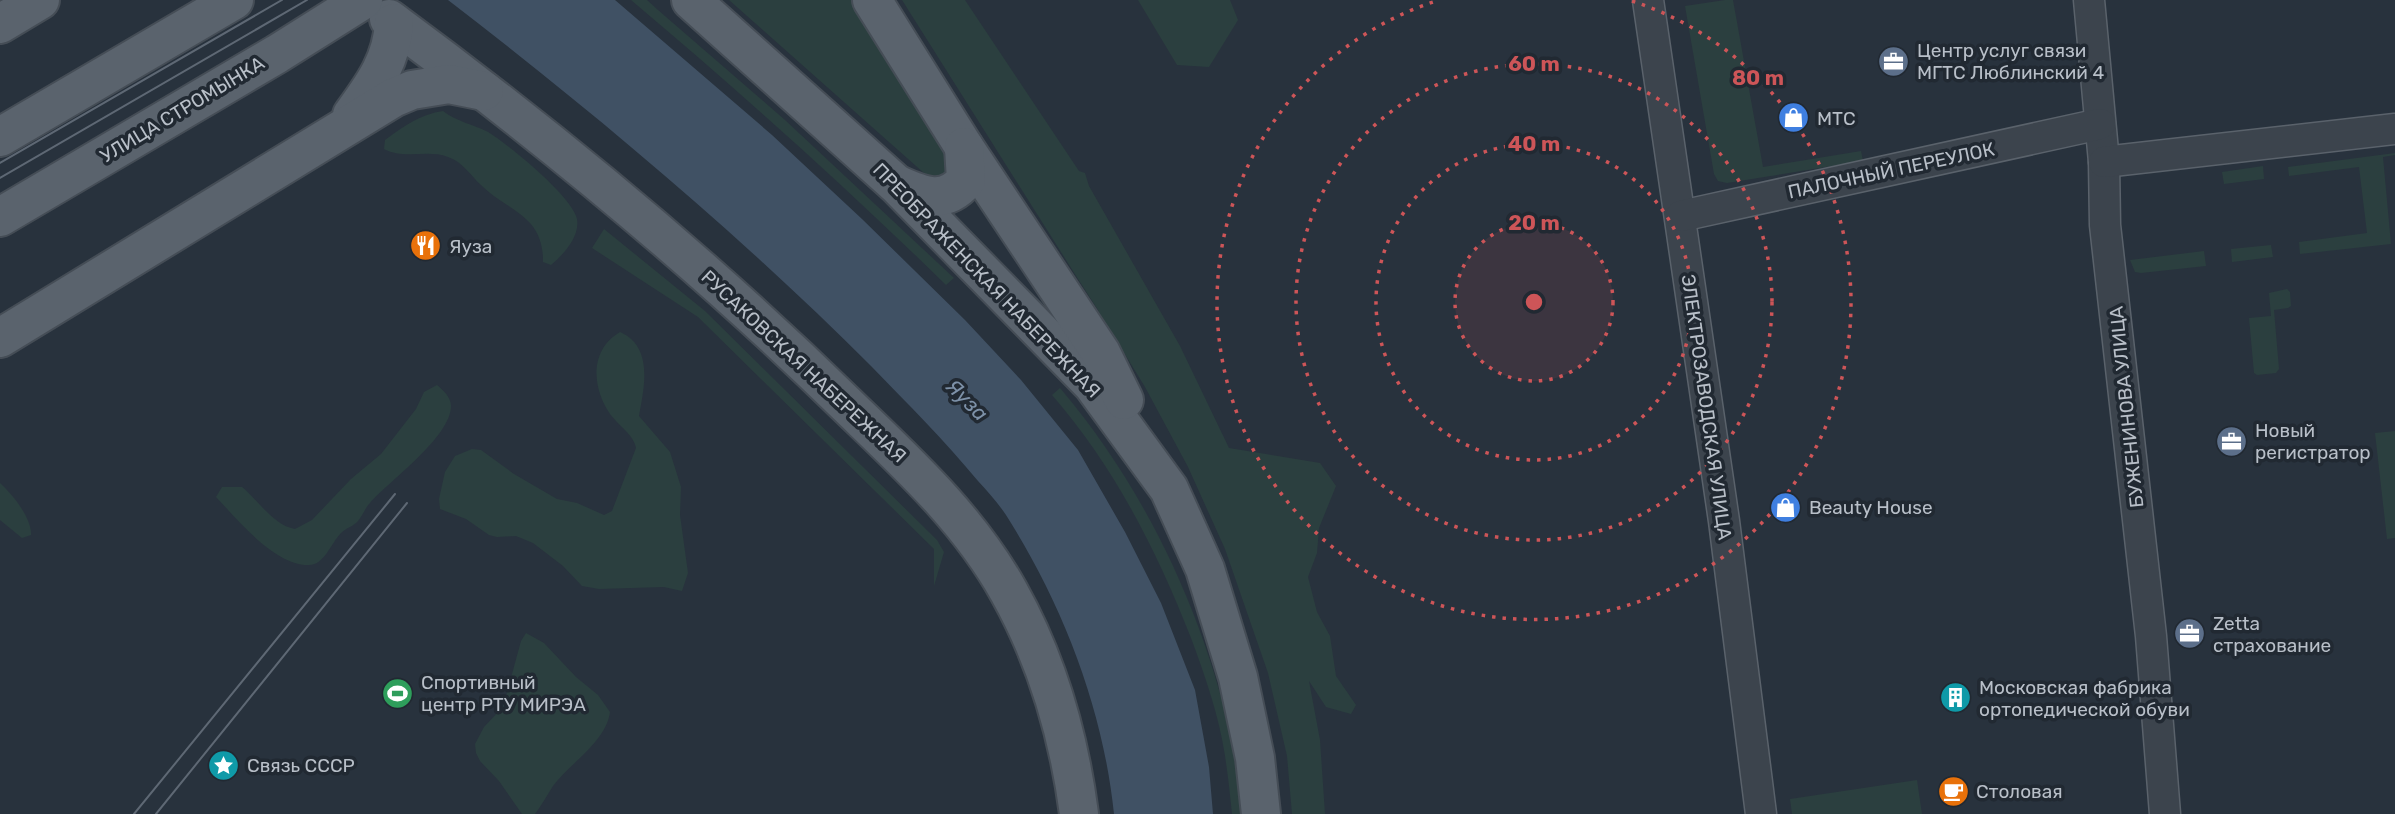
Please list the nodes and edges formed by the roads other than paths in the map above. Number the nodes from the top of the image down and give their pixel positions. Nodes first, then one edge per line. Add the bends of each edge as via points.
1 (40, 0) edge
2 (691, 0) edge
3 (872, 0) edge
4 (1648, 0) edge
5 (2089, 0) edge
6 (228, 4) edge
7 (382, 14) edge
8 (0, 24) edge
9 (485, 91) junction
10 (2100, 124) junction
11 (342, 128) junction
12 (2395, 130) edge
13 (0, 137) edge
14 (964, 147) junction
15 (2104, 162) junction
16 (896, 184) junction
17 (0, 216) edge
18 (1681, 216) junction
19 (0, 338) edge
20 (1169, 489) junction
21 (1079, 814) edge
22 (1261, 814) edge
23 (1761, 814) edge
24 (2165, 814) edge

1 - 8 main road
2 - 16 main road, ПРЕОБРАЖЕНСКАЯ НАБЕРЕЖНАЯ
3 - 14 main road
4 - 18 street, ЭЛЕКТРОЗАВОДСКАЯ УЛИЦА
5 - 10 street, БУЖЕНИНОВА УЛИЦА
6 - 13 main road
7 - 9 main road, РУСАКОВСКАЯ НАБЕРЕЖНАЯ
7 - 11 main road via 393,43 380,77
7 - 17 main road, УЛИЦА СТРОМЫНКА via 277,54
9 - 11 main road via 449,84 412,90
9 - 21 main road, РУСАКОВСКАЯ НАБЕРЕЖНАЯ via 766,326 921,476 972,534 1009,592 1039,656 1062,725
10 - 15 street, БУЖЕНИНОВА УЛИЦА
10 - 18 street, ПАЛОЧНЫЙ ПЕРЕУЛОК
11 - 19 main road
12 - 15 street
14 - 16 main road via 965,180 955,192 939,197
14 - 20 main road via 1101,353
15 - 24 street, БУЖЕНИНОВА УЛИЦА via 2105,225 2151,636
16 - 20 main road, ПРЕОБРАЖЕНСКАЯ НАБЕРЕЖНАЯ via 1093,385
18 - 23 street, ЭЛЕКТРОЗАВОДСКАЯ УЛИЦА
20 - 22 main road, ПРЕОБРАЖЕНСКАЯ НАБЕРЕЖНАЯ via 1205,569 1238,677

